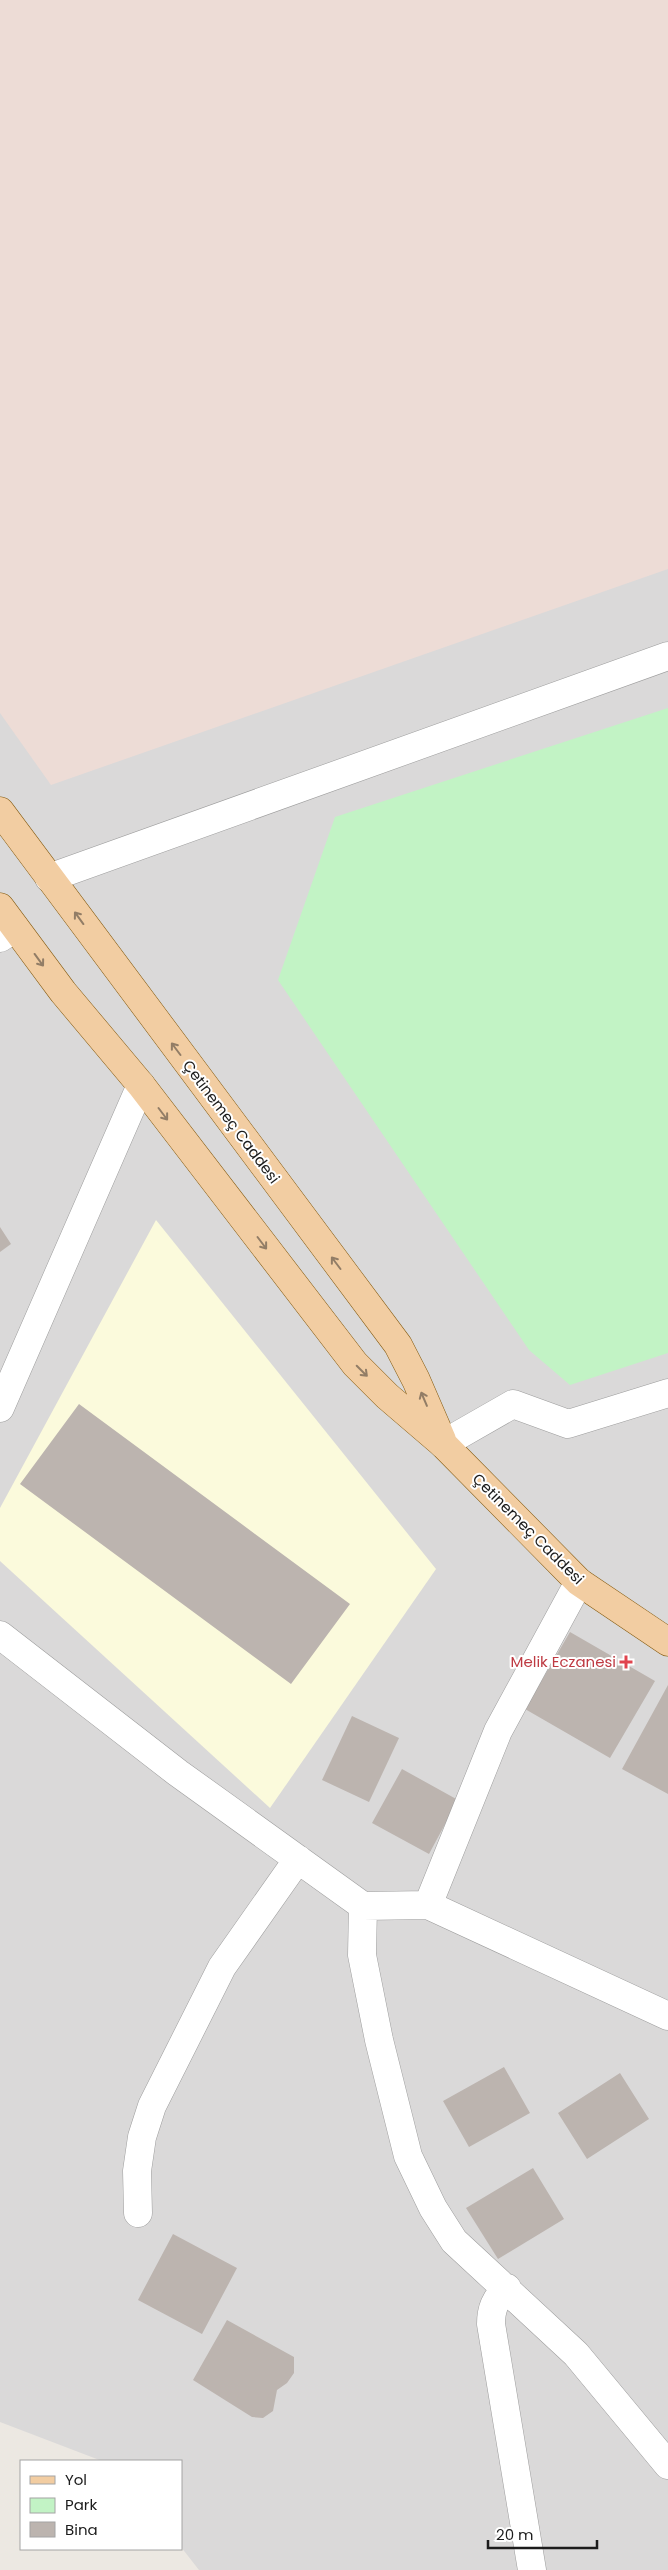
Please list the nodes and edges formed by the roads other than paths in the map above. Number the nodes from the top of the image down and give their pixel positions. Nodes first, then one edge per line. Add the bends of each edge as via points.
1 (668, 656) edge
2 (0, 811) edge
3 (49, 878) junction
4 (5, 924) edge
5 (141, 1084) junction
6 (668, 1393) edge
7 (0, 1408) edge
8 (443, 1444) junction
9 (580, 1582) junction
10 (0, 1635) edge
11 (668, 1642) edge
12 (298, 1859) junction
13 (428, 1905) junction
14 (363, 1906) junction
15 (668, 2016) edge
16 (138, 2212) dead end
17 (507, 2288) junction
18 (668, 2465) edge
19 (532, 2570) edge

1 - 3 street
2 - 3 main road, Çetinemeç Caddesi
8 -> 3 main road, Çetinemeç Caddesi via 398,1345
4 -> 5 main road, Çetinemeç Caddesi
5 - 7 street
5 -> 8 main road, Çetinemeç Caddesi via 355,1364
6 - 8 street via 568,1424 514,1404
8 - 9 main road, Çetinemeç Caddesi
9 - 11 main road, Çetinemeç Caddesi
9 - 13 street via 498,1731
10 - 12 street via 178,1773
12 - 14 street
12 - 16 street via 222,1967 152,2106 142,2137 137,2171
13 - 14 street
13 - 15 street
14 - 17 street via 362,1955 408,2156 433,2208 454,2241
17 - 18 street via 576,2354
17 - 19 street via 494,2305 491,2324

